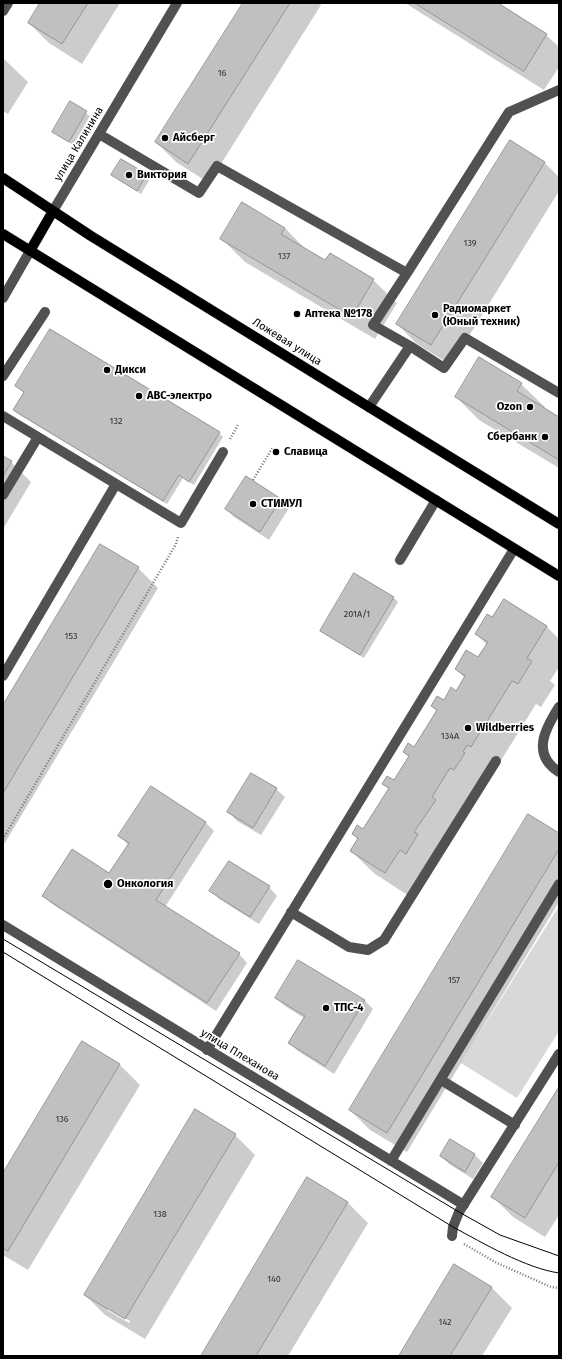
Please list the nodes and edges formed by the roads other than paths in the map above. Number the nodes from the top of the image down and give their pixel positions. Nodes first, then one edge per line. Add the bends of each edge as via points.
1 (8, 3) edge
2 (177, 3) edge
3 (3, 11) edge
4 (559, 90) edge
5 (100, 134) junction
6 (3, 178) edge
7 (53, 211) junction
8 (3, 234) edge
9 (30, 251) junction
10 (407, 273) junction
11 (3, 298) edge
12 (45, 312) dead end
13 (410, 346) junction
14 (3, 376) edge
15 (559, 393) edge
16 (369, 407) junction
17 (3, 416) edge
18 (38, 437) junction
19 (223, 452) dead end
20 (116, 484) junction
21 (3, 495) edge
22 (436, 500) junction
23 (559, 524) edge
24 (514, 549) junction
25 (400, 560) dead end
26 (559, 576) edge
27 (3, 676) edge
28 (559, 707) edge
29 (496, 761) dead end
30 (559, 772) edge
31 (559, 884) edge
32 (291, 912) junction
33 (3, 925) edge
34 (207, 1050) junction
35 (559, 1054) edge
36 (441, 1080) junction
37 (515, 1125) junction
38 (391, 1160) junction
39 (464, 1205) junction
40 (452, 1236) road end

1 - 3 street
2 - 5 street, улица Калинина
4 - 10 street via 509,112
5 - 7 street, улица Калинина
5 - 10 street via 199,193 217,166
6 - 7 main road, Ложевая улица
7 - 9 main road, улица Калинина
7 - 16 main road, Ложевая улица
8 - 9 main road
9 - 11 street, улица Калинина
9 - 22 main road
10 - 13 street via 373,325
12 - 14 street
13 - 15 street via 444,368 465,338
13 - 16 street
16 - 23 main road, Ложевая улица
17 - 18 street
18 - 20 street
18 - 21 street
19 - 20 street via 181,523
20 - 27 street
22 - 24 main road
22 - 25 street
24 - 26 main road
24 - 32 street
28 - 30 street via 546,726 542,748 549,765
29 - 32 street via 384,940 368,950 349,947
31 - 36 street
32 - 34 street
33 - 34 street, улица Плеханова
34 - 38 street, улица Плеханова
35 - 37 street
36 - 37 street
36 - 38 street
37 - 39 street
38 - 39 street, улица Плеханова
39 - 40 street via 453,1227

